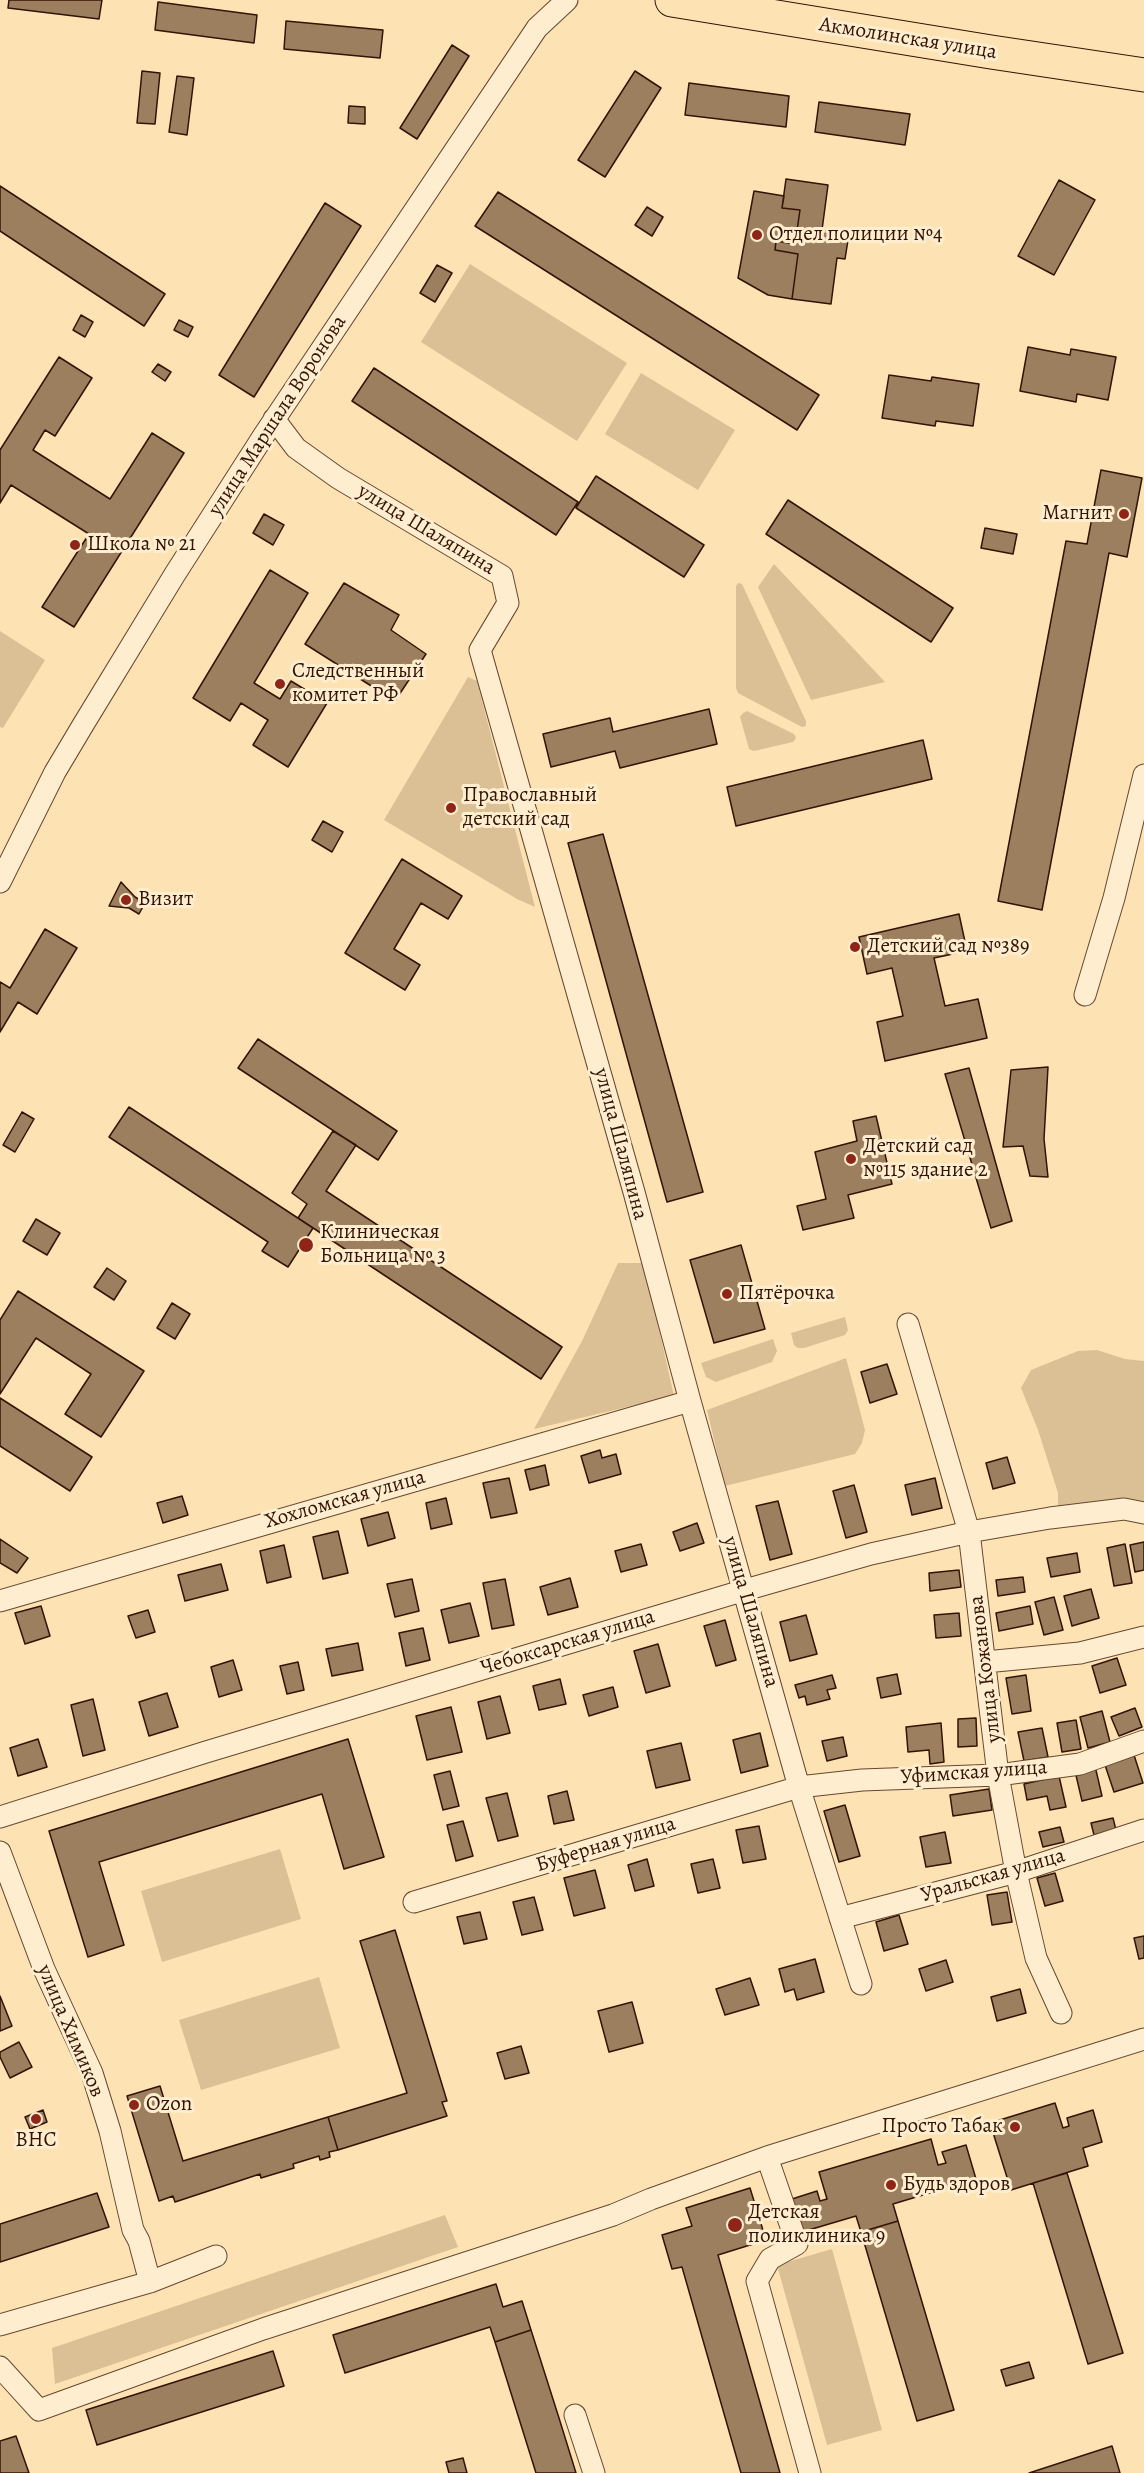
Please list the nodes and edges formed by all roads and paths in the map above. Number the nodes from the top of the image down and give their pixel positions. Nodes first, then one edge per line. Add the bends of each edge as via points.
1 (567, 0) edge
2 (672, 0) edge
3 (1144, 75) edge
4 (274, 419) junction
5 (1144, 775) edge
6 (0, 882) edge
7 (1085, 995) dead end
8 (908, 1324) dead end
9 (690, 1401) junction
10 (1144, 1513) edge
11 (969, 1532) junction
12 (745, 1590) junction
13 (0, 1601) edge
14 (1144, 1637) edge
15 (985, 1662) junction
16 (1144, 1741) edge
17 (998, 1775) junction
18 (799, 1787) junction
19 (0, 1817) edge
20 (1144, 1830) edge
21 (0, 1852) edge
22 (1016, 1872) junction
23 (414, 1902) dead end
24 (840, 1918) junction
25 (861, 1984) dead end
26 (1061, 2013) dead end
27 (1144, 2039) edge
28 (767, 2157) junction
29 (216, 2256) dead end
30 (150, 2282) junction
31 (0, 2325) edge
32 (0, 2367) edge
33 (575, 2415) dead end
34 (594, 2473) edge
35 (810, 2473) edge

1 - 4 street, улица Маршала Воронова via 537,28
2 - 3 main road, Акмолинская улица
4 - 6 street, улица Маршала Воронова via 55,772
4 - 9 street, улица Шаляпина via 296,448 330,472 502,576 508,603 480,650
5 - 7 street
8 - 11 street, улица Кожанова
9 - 12 street, улица Шаляпина
9 - 13 street, Хохломская улица
10 - 11 street, Чебоксарская улица via 1124,1509
11 - 12 street, Чебоксарская улица via 871,1554
11 - 15 street, улица Кожанова
12 - 18 street, улица Шаляпина
12 - 19 street, Чебоксарская улица
14 - 15 street via 1080,1653
15 - 17 street, улица Кожанова
16 - 17 street, Уфимская улица via 1080,1764
17 - 18 street, Уфимская улица via 862,1780
17 - 22 street, улица Кожанова
18 - 23 street, Буферная улица
18 - 24 street, улица Шаляпина
20 - 22 street, Уральская улица
21 - 30 street, улица Химиков via 44,1969 92,2073
22 - 24 street, Уральская улица
22 - 26 street, улица Кожанова via 1036,1958
24 - 25 street, улица Шаляпина
27 - 28 street
28 - 32 street via 613,2216 263,2329 39,2410
28 - 35 street via 797,2244 770,2259 757,2281
29 - 30 street
30 - 31 street
33 - 34 street

